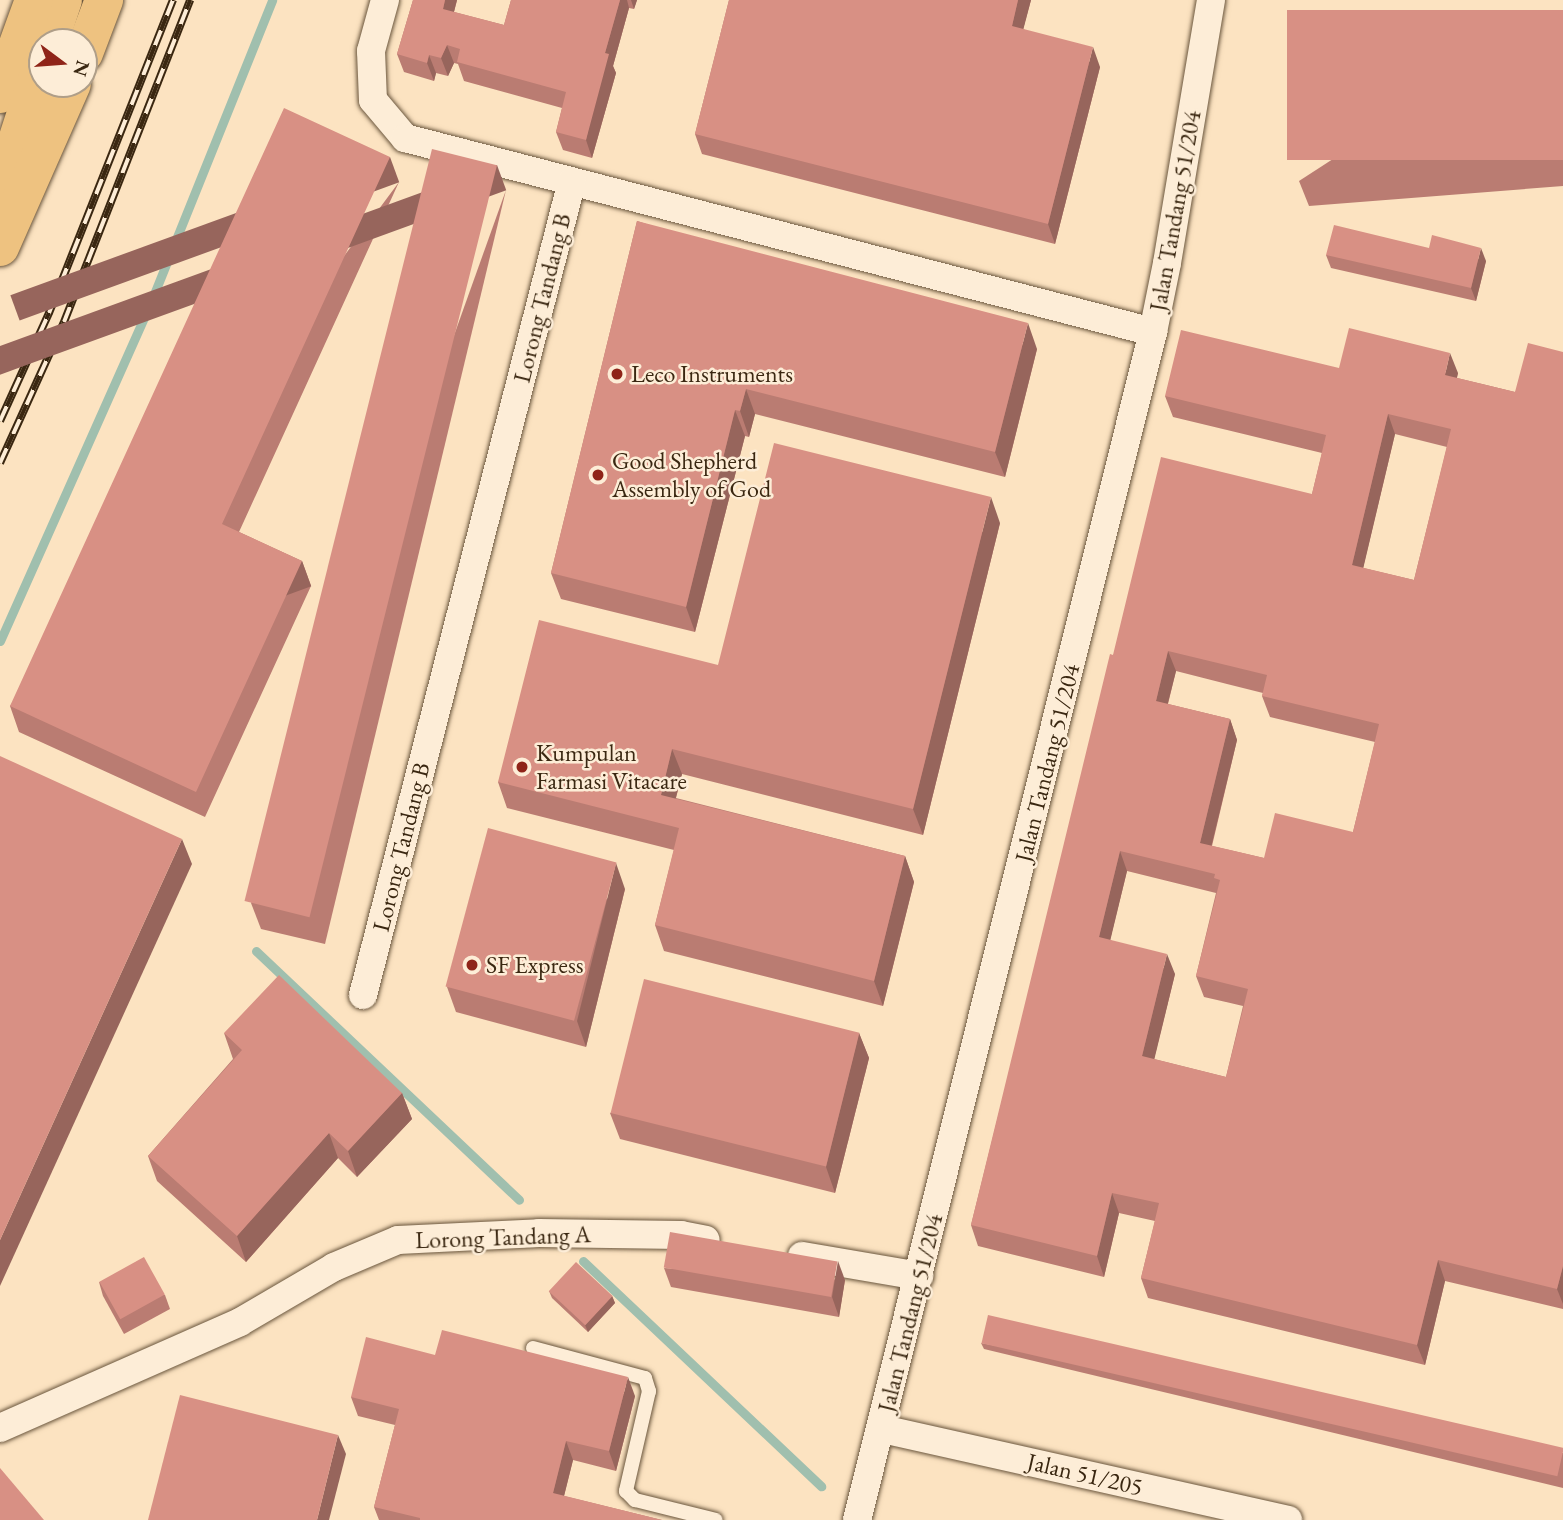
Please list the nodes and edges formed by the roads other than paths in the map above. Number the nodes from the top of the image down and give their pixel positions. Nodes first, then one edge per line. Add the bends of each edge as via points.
1 (9, 0) edge
2 (34, 0) edge
3 (63, 0) edge
4 (104, 0) edge
5 (385, 0) edge
6 (1211, 0) edge
7 (0, 28) edge
8 (54, 28) edge
9 (93, 28) edge
10 (0, 94) edge
11 (31, 98) edge
12 (66, 98) edge
13 (572, 181) junction
14 (0, 193) edge
15 (0, 247) edge
16 (1153, 332) junction
17 (363, 995) dead end
18 (734, 1244) edge
19 (774, 1251) edge
20 (919, 1276) junction
21 (533, 1348) dead end
22 (0, 1428) edge
23 (882, 1429) junction
24 (716, 1520) edge
25 (857, 1520) edge
26 (1288, 1520) edge

1 - 7 highway
2 - 10 highway
3 - 8 highway
4 - 9 highway
5 - 13 street via 371,51 373,100 405,138
6 - 16 street, Jalan Tandang 51/204
11 - 14 highway
12 - 15 highway
13 - 16 street, Lorong Tandang B
13 - 17 street, Lorong Tandang B
16 - 20 street, Jalan Tandang 51/204
18 - 22 street, Lorong Tandang A via 681,1235 539,1233 398,1240 334,1267 240,1322
19 - 20 street
20 - 23 street, Jalan Tandang 51/204
21 - 24 lane via 645,1378 649,1391 625,1491 635,1500
23 - 25 street, Jalan Tandang 51/204
23 - 26 street, Jalan 51/205

